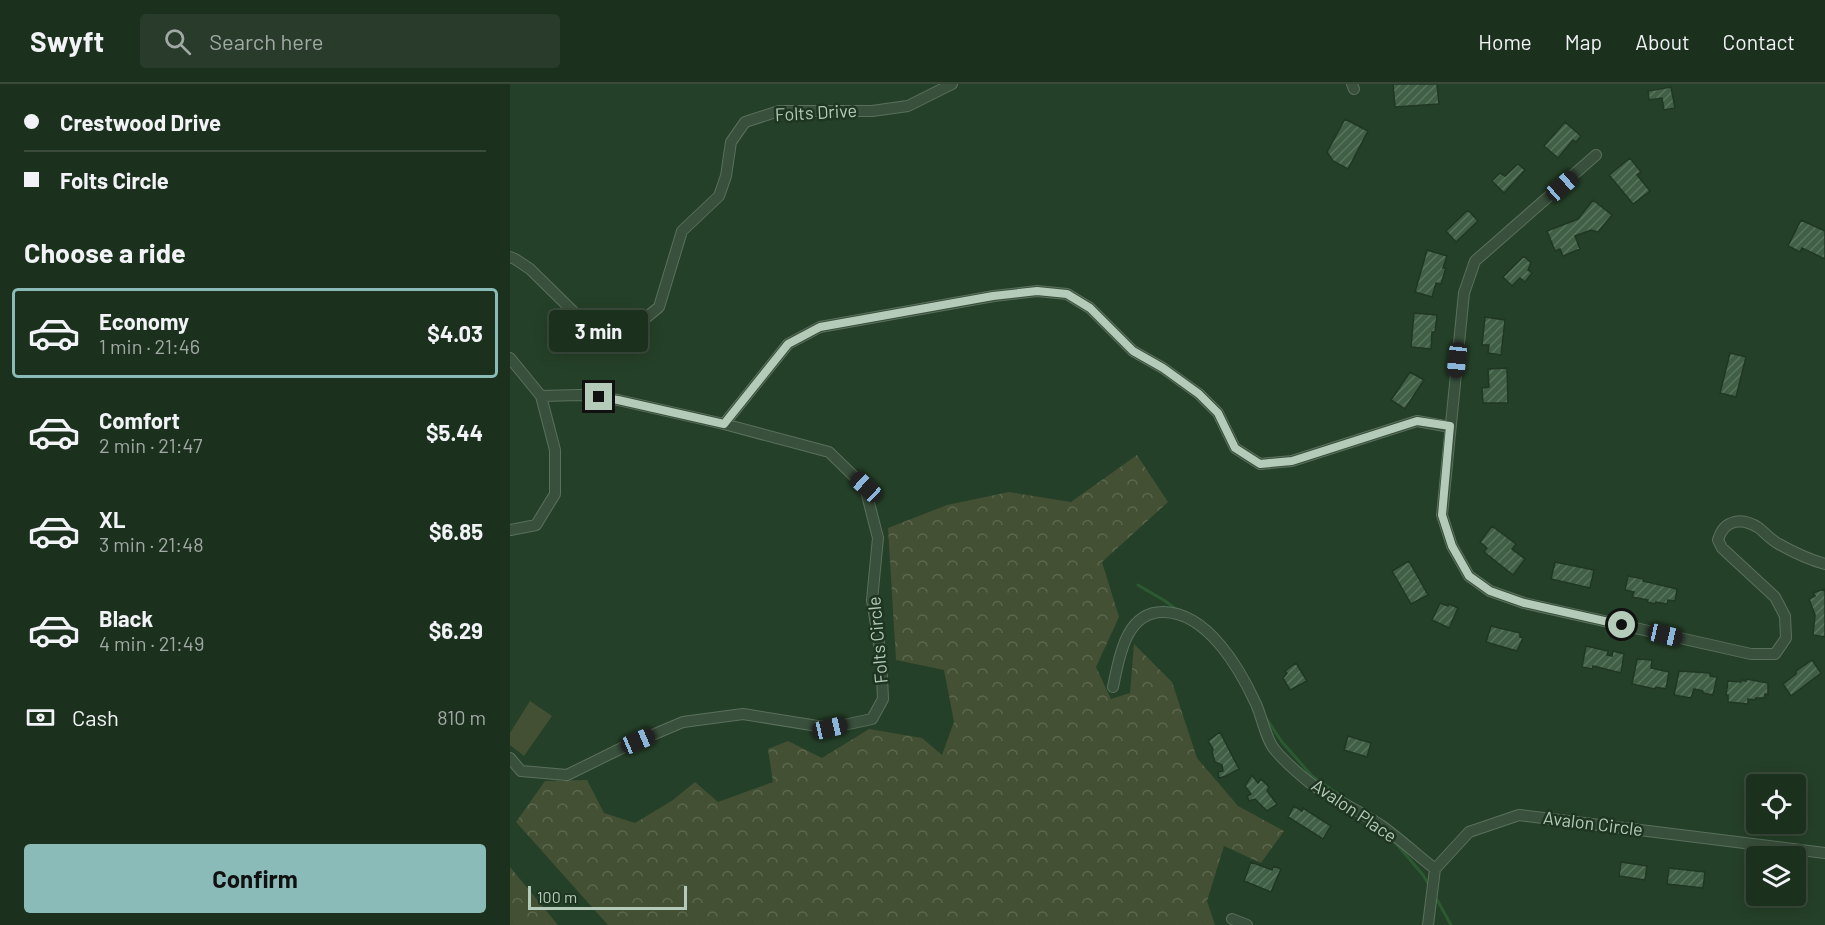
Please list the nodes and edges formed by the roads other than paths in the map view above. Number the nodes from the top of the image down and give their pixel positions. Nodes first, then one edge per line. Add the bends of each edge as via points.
1 (952, 84) edge
2 (1596, 155) dead end
3 (510, 257) edge
4 (510, 358) edge
5 (541, 396) junction
6 (724, 424) junction
7 (1450, 426) junction
8 (510, 530) edge
9 (1825, 564) edge
10 (1113, 687) dead end
11 (510, 758) edge
12 (1825, 853) edge
13 (1435, 869) junction
14 (1232, 919) dead end
15 (1247, 925) edge
16 (1428, 925) edge

1 - 3 street, Folts Drive via 909,106 872,111 778,111 745,122 731,142 726,176 718,196 682,231 659,307 636,326 610,331 585,323 530,269
2 - 7 street via 1475,261 1464,293
4 - 5 street
5 - 6 street, Folts Circle via 580,395 618,400
5 - 8 street via 555,450 555,494 536,525
6 - 7 street via 788,344 820,327 1037,291 1067,294 1090,308 1133,351 1199,394 1218,413 1235,448 1260,464 1292,461 1417,421
6 - 11 street, Folts Circle via 829,452 866,487 879,538 872,600 883,699 872,719 830,728 743,714 682,722 567,775 521,771
7 - 9 street via 1442,515 1452,546 1469,576 1490,591 1524,603 1751,654 1775,654 1786,638 1785,616 1776,597 1722,548 1720,534 1733,521 1746,522 1803,558
10 - 13 street, Avalon Place via 1122,647 1142,618 1155,612 1171,612 1191,620 1225,649 1256,703 1273,748 1316,788 1381,826
12 - 13 street, Avalon Circle via 1520,815 1469,832
13 - 16 street
14 - 15 street

